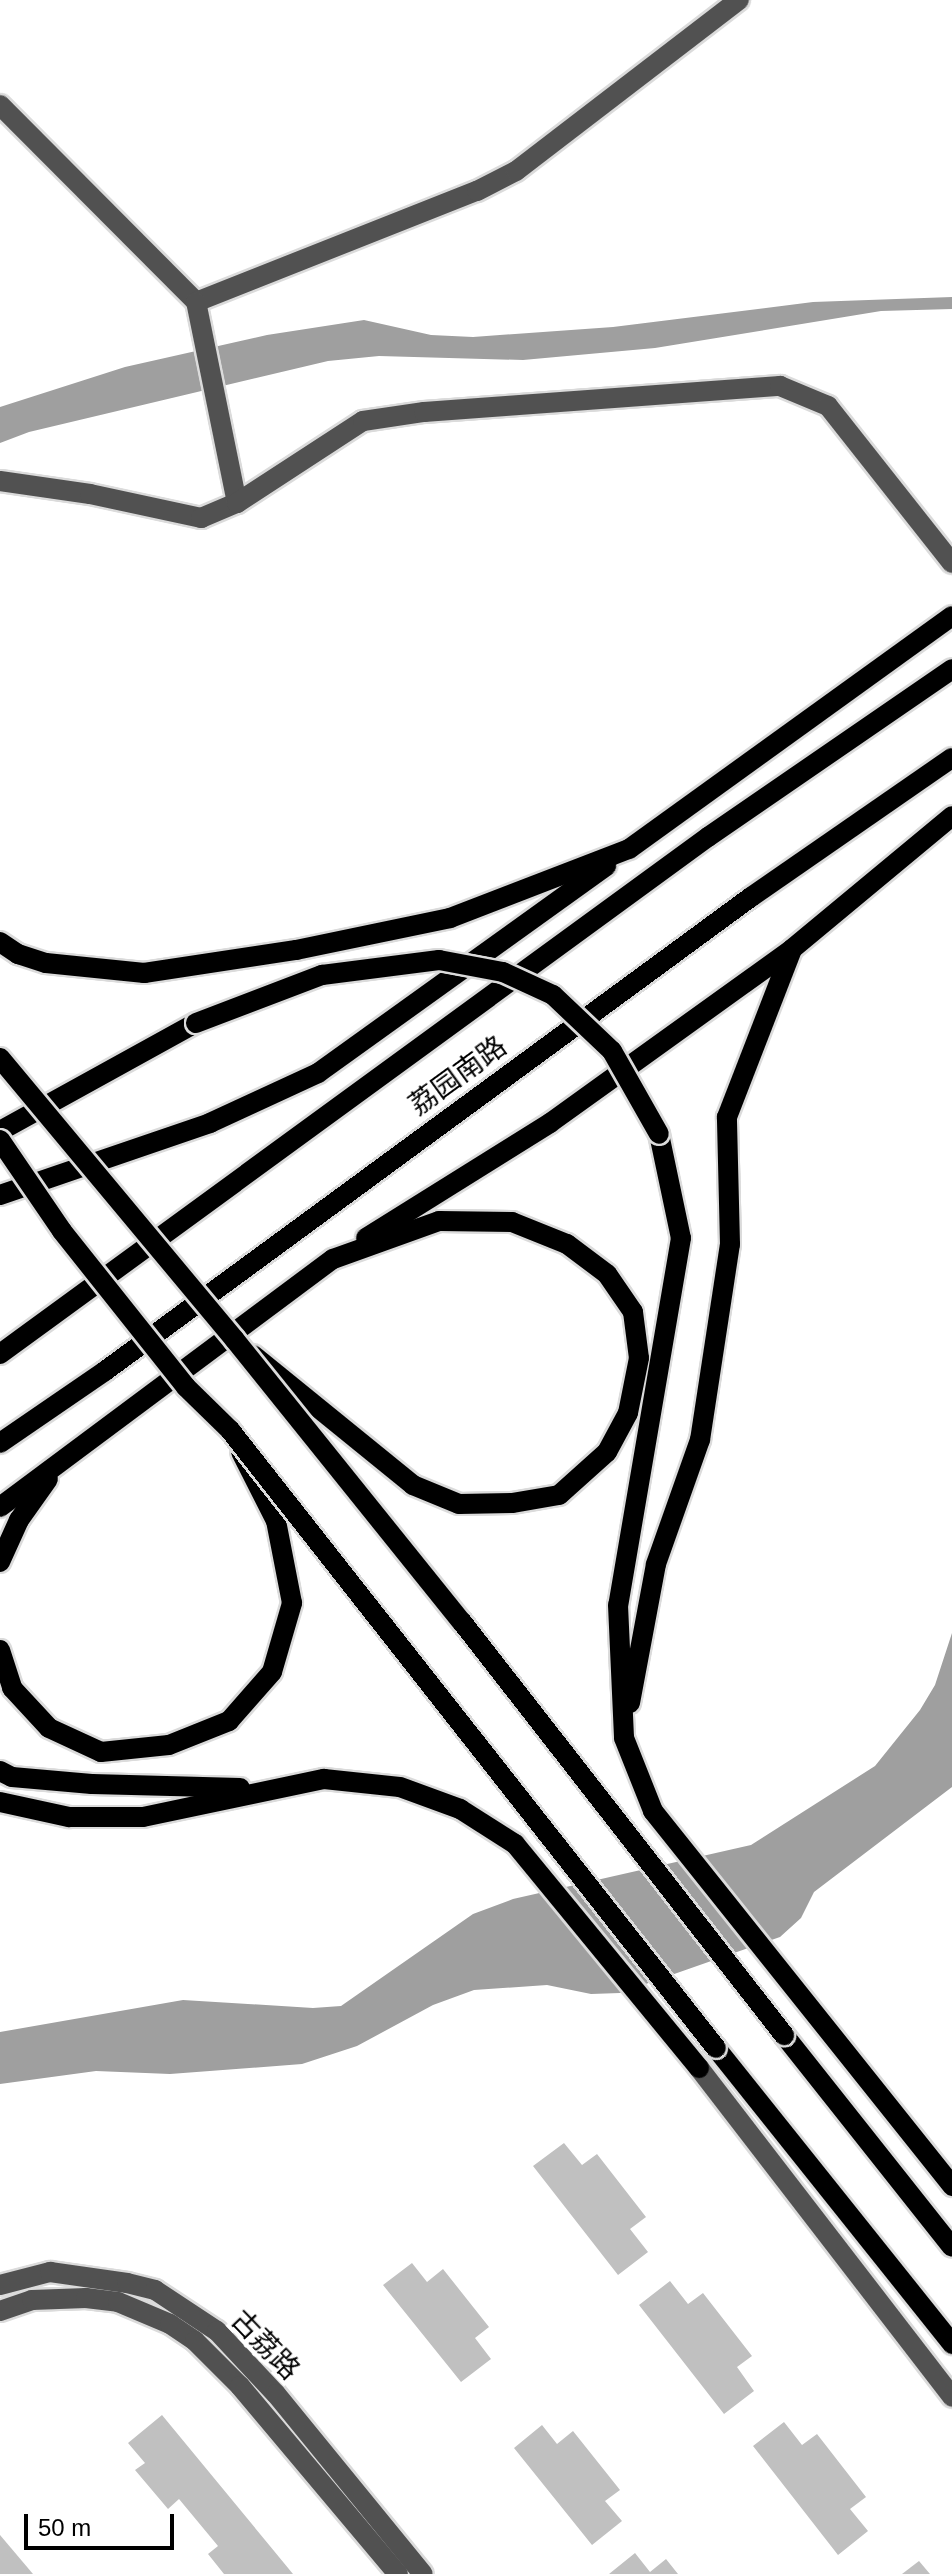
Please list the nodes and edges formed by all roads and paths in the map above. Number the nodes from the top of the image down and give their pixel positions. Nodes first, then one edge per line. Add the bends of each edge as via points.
1 (739, 0) edge
2 (0, 105) edge
3 (196, 302) junction
4 (0, 481) edge
5 (237, 503) junction
6 (952, 563) edge
7 (952, 616) edge
8 (952, 669) edge
9 (952, 758) edge
10 (952, 816) edge
11 (629, 849) junction
12 (0, 942) edge
13 (792, 949) junction
14 (0, 1058) edge
15 (0, 1131) edge
16 (0, 1140) edge
17 (0, 1195) edge
18 (333, 1259) junction
19 (235, 1340) junction
20 (0, 1354) edge
21 (230, 1430) junction
22 (0, 1443) edge
23 (56, 1467) junction
24 (0, 1507) edge
25 (0, 1562) edge
26 (0, 1650) edge
27 (624, 1738) junction
28 (0, 1771) edge
29 (272, 1789) junction
30 (0, 1802) edge
31 (699, 2068) joint
32 (952, 2186) edge
33 (952, 2247) edge
34 (0, 2285) edge
35 (0, 2311) edge
36 (952, 2344) edge
37 (952, 2397) edge
38 (398, 2574) edge
39 (423, 2574) edge

1 - 3 street via 516,171
2 - 3 street
3 - 5 street
4 - 5 street via 201,518
5 - 6 street via 363,421 780,386 828,406
7 - 11 main road
8 - 20 main road, 荔园南路 via 708,837
9 - 22 main road, 荔园南路 via 751,897
10 - 13 main road
11 - 12 main road via 450,918 159,971 46,963
11 - 17 main road via 318,1073 210,1123
13 - 18 main road via 550,1123
13 - 27 main road via 727,1117 730,1244 700,1440 656,1564
14 - 19 main road, bridge
15 - 27 main road, bridge via 196,1023 322,975 439,960 503,972 553,995 612,1051 659,1134 681,1238 618,1605
16 - 21 main road, bridge via 109,1291 186,1387
18 - 19 main road, bridge via 439,1221 512,1222 567,1244 607,1274 633,1312 639,1358 628,1413 607,1452 559,1495 459,1504 413,1485
18 - 23 main road
19 - 33 main road, bridge
21 - 26 main road, bridge via 276,1521 292,1603 272,1672 229,1721 169,1745 101,1752 49,1728 12,1688
21 - 36 main road, bridge
23 - 24 main road
23 - 25 main road via 19,1520
27 - 32 main road via 653,1811
28 - 29 main road via 12,1777 92,1784
29 - 30 main road via 143,1817 69,1817
29 - 31 main road via 324,1779 400,1787 460,1809 515,1844
31 - 37 street
34 - 39 street, 古荔路 via 50,2272 112,2280 155,2290 206,2324 276,2394
35 - 38 street, 古荔路 via 32,2300 86,2298 118,2302 170,2324 240,2386

